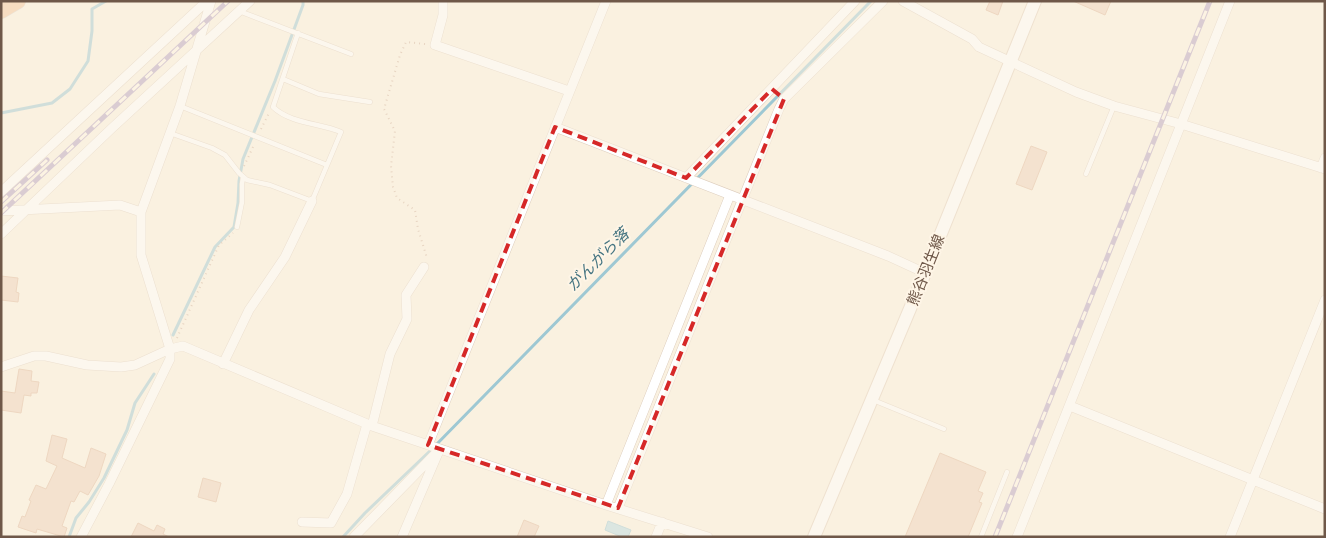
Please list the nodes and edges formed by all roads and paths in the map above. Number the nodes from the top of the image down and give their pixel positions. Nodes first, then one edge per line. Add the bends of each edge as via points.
1 (18, 1) edge
2 (207, 1) edge
3 (211, 1) edge
4 (250, 1) edge
5 (443, 1) edge
6 (606, 1) edge
7 (855, 1) edge
8 (883, 1) edge
9 (903, 1) edge
10 (1035, 1) edge
11 (1230, 1) edge
12 (1, 11) edge
13 (239, 11) junction
14 (298, 33) junction
15 (435, 45) junction
16 (196, 52) junction
17 (351, 54) dead end
18 (1010, 60) junction
19 (283, 79) junction
20 (773, 89) junction
21 (569, 91) junction
22 (784, 99) junction
23 (370, 102) dead end
24 (180, 106) junction
25 (1114, 106) junction
26 (1181, 124) junction
27 (555, 127) junction
28 (170, 133) junction
29 (1325, 158) edge
30 (327, 165) junction
31 (1323, 168) edge
32 (1086, 174) dead end
33 (241, 175) junction
34 (687, 178) junction
35 (1, 192) edge
36 (730, 195) junction
37 (741, 199) junction
38 (312, 201) junction
39 (29, 209) junction
40 (1, 211) edge
41 (141, 212) junction
42 (237, 227) joint
43 (1, 234) edge
44 (424, 267) joint
45 (925, 273) junction
46 (1325, 300) edge
47 (174, 348) junction
48 (223, 364) junction
49 (1, 367) edge
50 (873, 400) junction
51 (1070, 406) junction
52 (370, 425) junction
53 (944, 429) dead end
54 (428, 445) junction
55 (440, 448) junction
56 (1007, 472) dead end
57 (1254, 479) junction
58 (606, 505) junction
59 (618, 508) junction
60 (1325, 509) edge
61 (302, 522) dead end
62 (662, 522) junction
63 (81, 537) edge
64 (354, 537) edge
65 (402, 537) edge
66 (656, 537) edge
67 (708, 537) edge
68 (814, 537) edge
69 (981, 537) edge
70 (1017, 537) edge
71 (1230, 537) edge

1 - 12 highway
2 - 35 street
3 - 16 street
4 - 13 street
5 - 15 street via 443,15
6 - 21 street
7 - 20 street
8 - 22 street
9 - 18 street via 972,39 979,47
10 - 18 main road, 熊谷羽生線
11 - 26 street
13 - 14 lane
13 - 16 street
14 - 17 lane
14 - 19 lane
15 - 21 street
15 - 44 path via 406,42 384,109 395,131 393,186 397,198 415,210 427,257
16 - 24 street
16 - 39 street
18 - 25 street via 1076,92
18 - 45 main road, 熊谷羽生線
19 - 23 lane via 319,94
19 - 30 lane via 273,107 278,112 341,132
20 - 22 street
20 - 34 street
21 - 27 street
22 - 37 street
24 - 28 street
24 - 30 lane
25 - 26 street
25 - 32 lane
26 - 31 street
26 - 51 street
27 - 34 street
27 - 54 street
28 - 33 lane via 225,155
28 - 41 street
29 - 31 street
30 - 38 lane
33 - 38 lane
33 - 42 lane via 242,202
34 - 36 street
36 - 37 street
36 - 58 street
37 - 45 street
37 - 59 street
38 - 48 street via 285,257 249,310
39 - 40 street
39 - 41 street via 120,205
39 - 43 street
41 - 47 street via 141,255
42 - 47 path via 219,245
44 - 52 street via 406,295 406,319 390,354
45 - 50 main road, 熊谷羽生線
46 - 57 street
47 - 48 street via 183,346
47 - 49 street via 135,365 121,367 34,356
47 - 63 street
48 - 52 street
50 - 53 lane
50 - 68 main road, 熊谷羽生線
51 - 57 street
51 - 70 street
52 - 54 street
52 - 61 street via 347,494 332,523
54 - 55 street
55 - 58 street
55 - 64 street
55 - 65 street
56 - 69 lane
57 - 60 street
57 - 71 street
58 - 59 street
59 - 62 street
62 - 66 street
62 - 67 street

